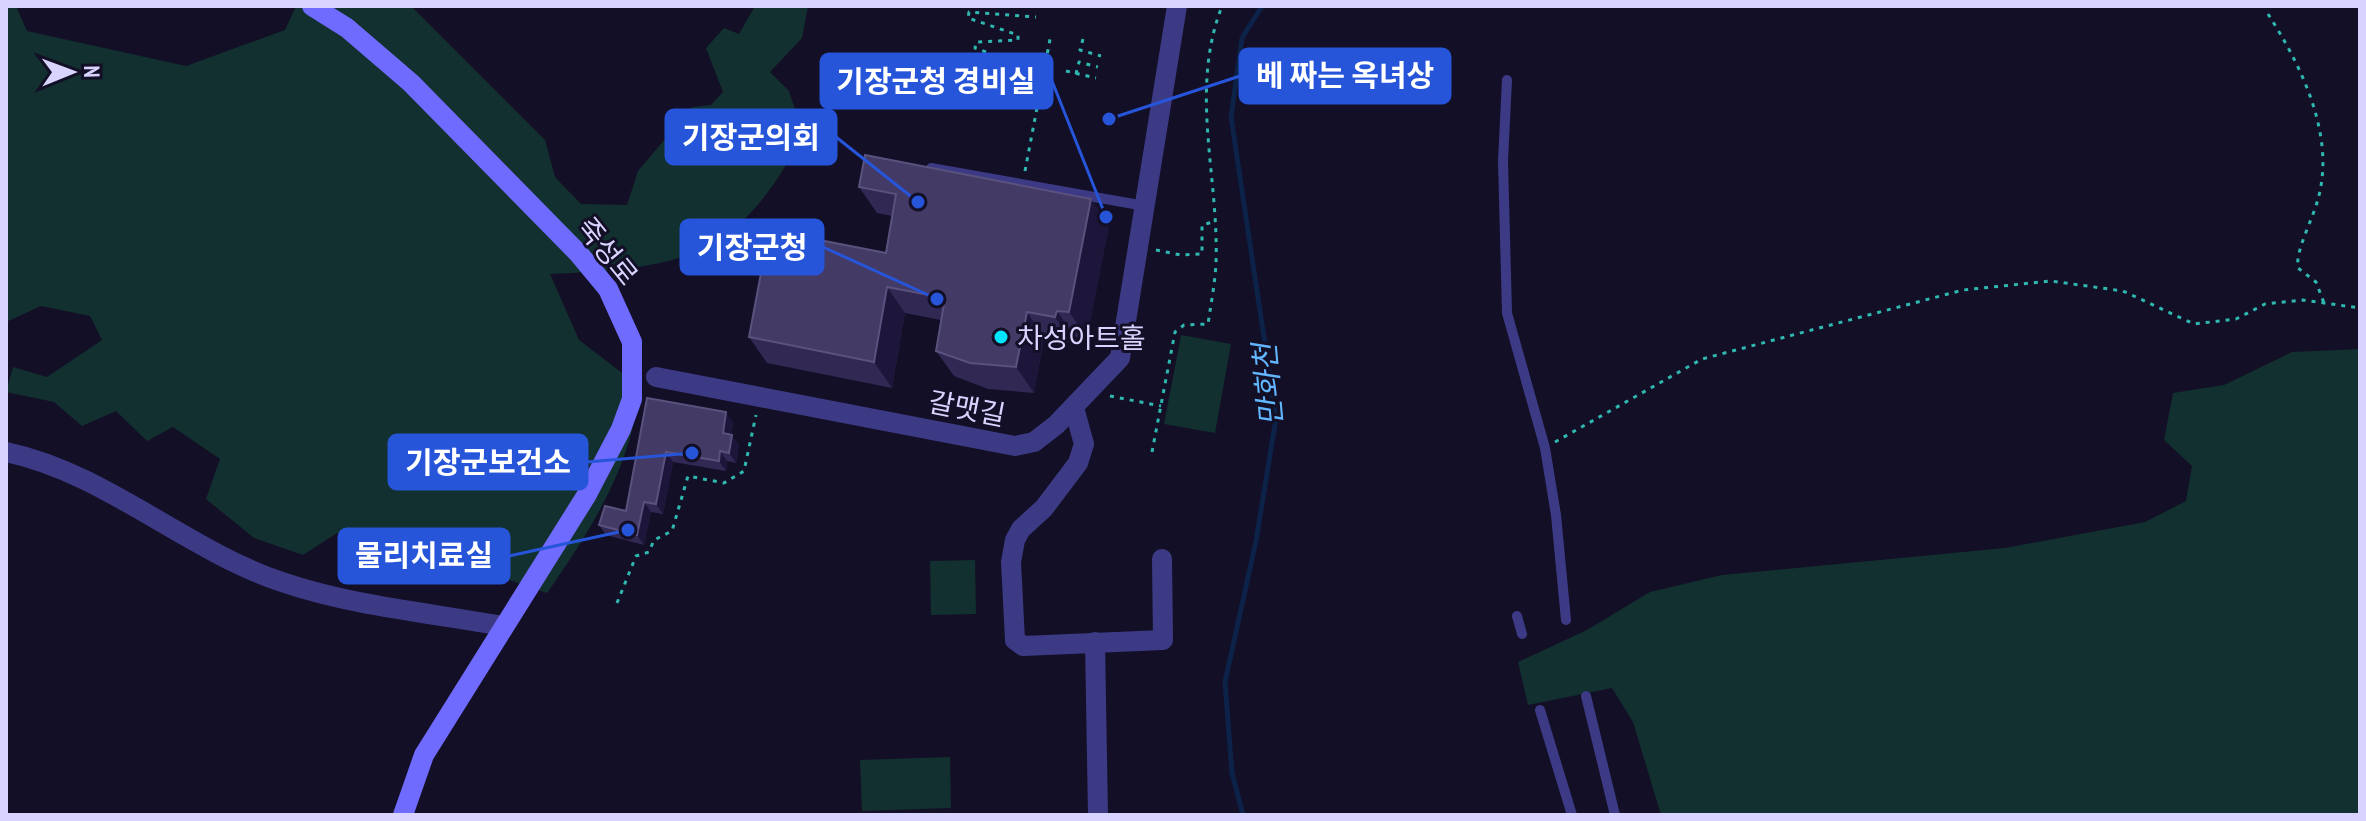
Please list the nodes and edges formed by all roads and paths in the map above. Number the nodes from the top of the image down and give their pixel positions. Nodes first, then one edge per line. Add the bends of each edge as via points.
1 (312, 6) edge
2 (1177, 6) edge
3 (1222, 6) edge
4 (2268, 14) dead end
5 (1036, 17) dead end
6 (1051, 34) dead end
7 (1083, 39) dead end
8 (1093, 54) junction
9 (1101, 56) dead end
10 (1095, 66) junction
11 (1015, 71) dead end
12 (1066, 71) dead end
13 (1076, 74) junction
14 (1507, 80) dead end
15 (917, 166) edge
16 (1023, 184) junction
17 (1145, 206) junction
18 (1213, 222) junction
19 (1140, 246) junction
20 (2324, 303) junction
21 (2360, 308) edge
22 (656, 377) dead end
23 (1097, 384) junction
24 (759, 397) junction
25 (1161, 406) junction
26 (1074, 408) junction
27 (1545, 448) junction
28 (6, 452) edge
29 (1152, 452) dead end
30 (1162, 559) dead end
31 (617, 603) dead end
32 (1517, 616) dead end
33 (1566, 620) dead end
34 (503, 626) junction
35 (1522, 634) dead end
36 (1095, 642) junction
37 (1586, 696) dead end
38 (1540, 710) dead end
39 (403, 815) edge
40 (1098, 815) edge
41 (1572, 815) edge
42 (1615, 815) edge

1 - 34 main road, 죽성로 via 347,28 411,83 579,254 608,289 632,342 632,399 621,429 586,496
2 - 17 street, 갈맷길
3 - 18 path via 1205,78
4 - 20 path via 2310,96 2324,155 2320,192 2296,255 2298,268 2316,282
5 - 11 path via 969,12 968,18 1018,35 1018,40 976,42 975,48 1016,63
6 - 16 path
7 - 8 path via 1080,50
8 - 9 path
8 - 10 path
10 - 13 path via 1079,62
10 - 13 path via 1094,78
12 - 13 path
14 - 27 lane via 1507,313
15 - 16 lane
16 - 17 lane
17 - 19 street, 갈맷길
18 - 19 path via 1202,225 1202,254
18 - 25 path via 1216,262 1208,324 1184,325 1175,332
19 - 23 street, 갈맷길 via 1120,358
20 - 21 path
20 - 27 path via 2265,304 2236,319 2194,324 2123,291 2051,281 1963,290 1702,359
22 - 24 street, 갈맷길
23 - 25 path via 1112,398
23 - 26 street, 갈맷길
24 - 26 street, 갈맷길 via 1015,446 1034,442
24 - 31 path via 744,471 724,483 688,476 672,531 654,540 649,552 636,556
25 - 29 path
26 - 36 street via 1084,444 1078,463 1015,540 1012,632 1023,646
27 - 33 lane
28 - 34 street via 87,483 282,582
30 - 36 street via 1163,640
32 - 35 lane
34 - 39 main road, 죽성로 via 442,735 424,755
36 - 40 street
37 - 42 lane
38 - 41 lane

